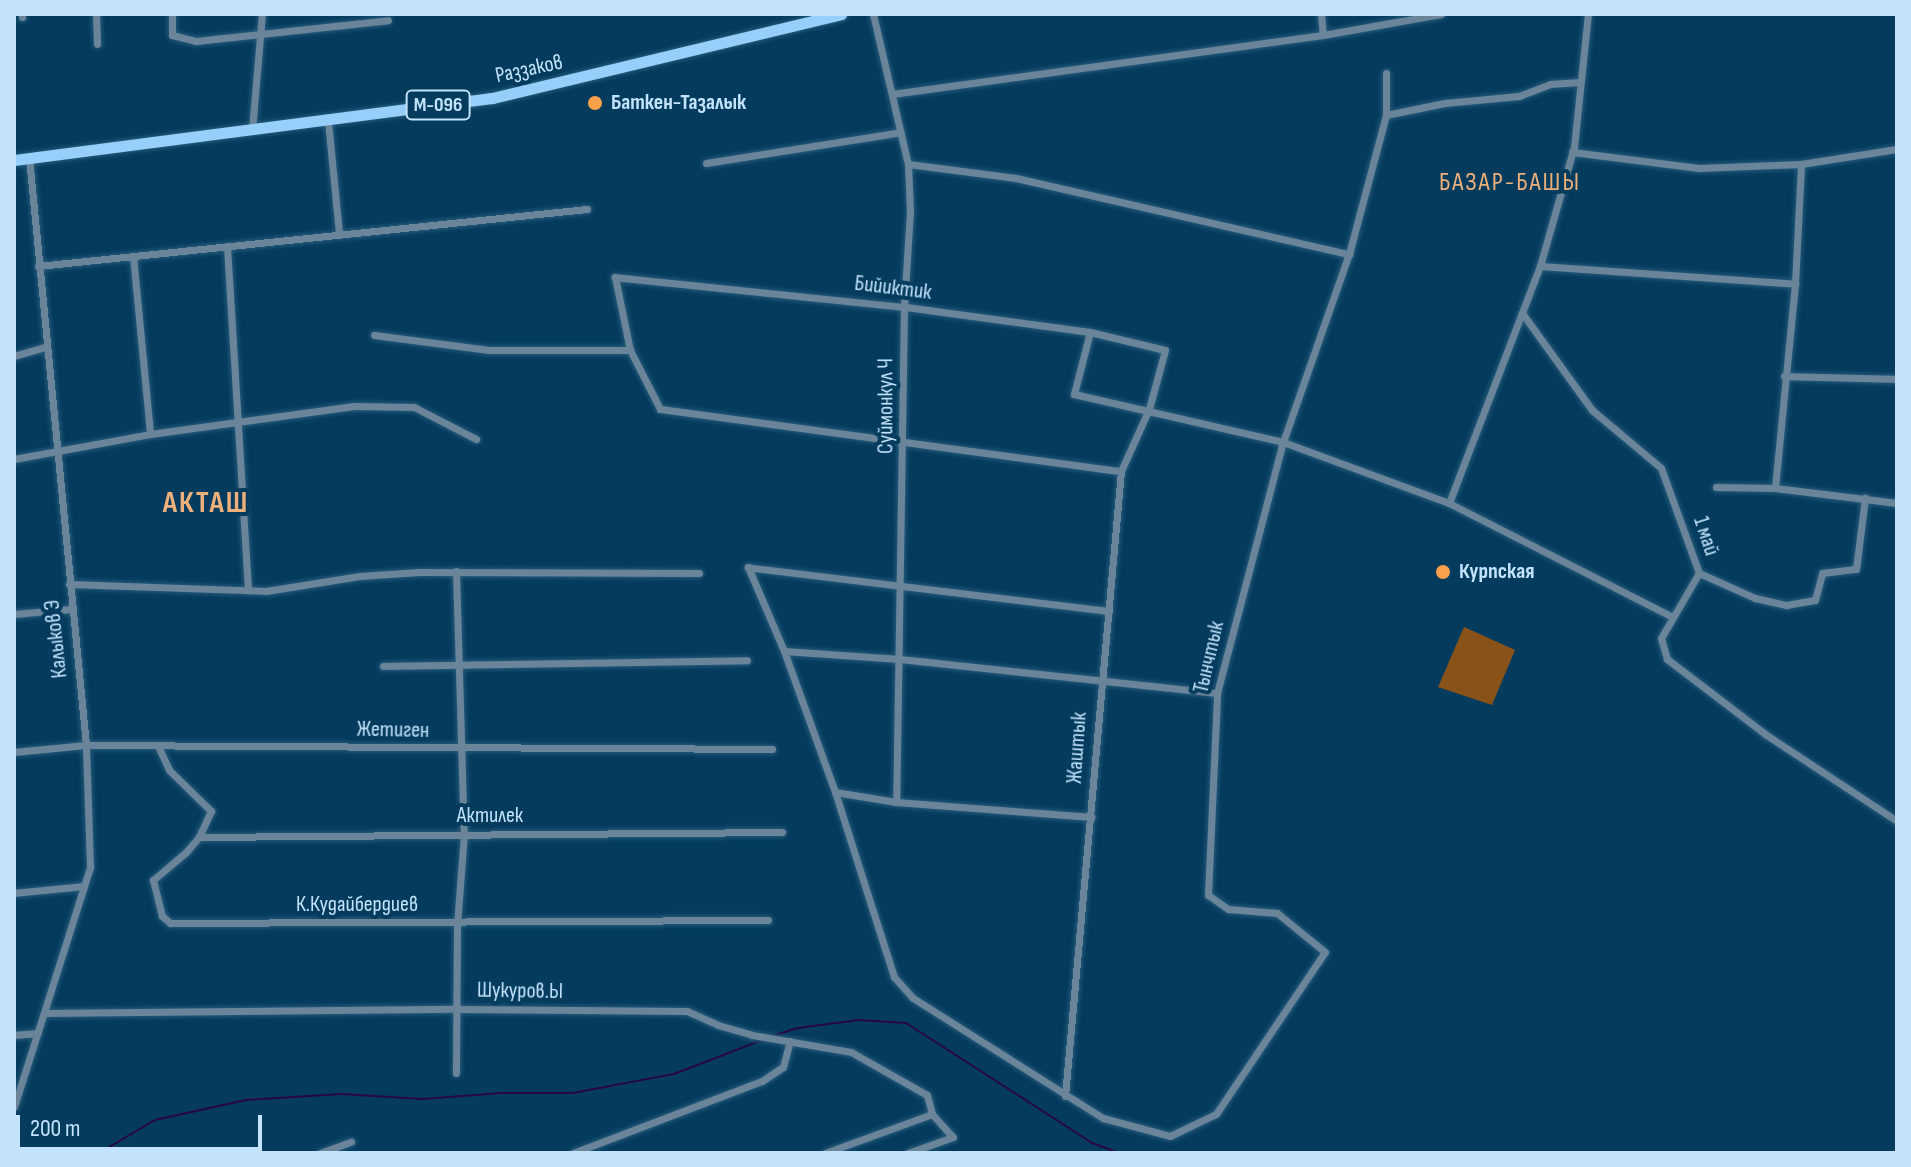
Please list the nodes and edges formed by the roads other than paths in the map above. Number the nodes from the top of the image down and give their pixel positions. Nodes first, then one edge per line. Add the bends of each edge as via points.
1 (96, 14) edge
2 (172, 14) edge
3 (262, 14) edge
4 (841, 14) edge
5 (873, 14) edge
6 (1321, 14) edge
7 (1441, 14) edge
8 (1588, 14) edge
9 (388, 20) dead end
10 (263, 35) junction
11 (1323, 35) junction
12 (97, 44) dead end
13 (1386, 73) dead end
14 (1580, 82) junction
15 (892, 94) junction
16 (1386, 115) junction
17 (328, 121) junction
18 (252, 130) junction
19 (901, 132) junction
20 (1897, 149) edge
21 (1572, 152) junction
22 (29, 157) junction
23 (14, 158) edge
24 (706, 163) dead end
25 (908, 164) junction
26 (1801, 164) junction
27 (587, 209) dead end
28 (339, 234) junction
29 (227, 246) junction
30 (1349, 254) junction
31 (133, 256) junction
32 (38, 266) junction
33 (1540, 266) junction
34 (1795, 284) junction
35 (904, 307) junction
36 (1522, 313) junction
37 (1090, 332) junction
38 (374, 335) dead end
39 (46, 347) junction
40 (630, 350) junction
41 (1165, 350) joint
42 (14, 356) edge
43 (1784, 376) junction
44 (1897, 379) edge
45 (1149, 409) junction
46 (238, 422) junction
47 (150, 434) junction
48 (476, 439) dead end
49 (1283, 442) junction
50 (904, 444) junction
51 (55, 450) junction
52 (14, 459) edge
53 (1121, 471) junction
54 (1716, 487) dead end
55 (1775, 488) junction
56 (1865, 498) junction
57 (1449, 503) junction
58 (1897, 503) edge
59 (456, 571) junction
60 (699, 573) dead end
61 (1699, 573) junction
62 (69, 584) junction
63 (902, 584) junction
64 (248, 590) junction
65 (71, 609) junction
66 (1109, 611) junction
67 (14, 614) edge
68 (1671, 616) junction
69 (784, 651) junction
70 (900, 659) junction
71 (747, 660) dead end
72 (459, 665) junction
73 (383, 666) dead end
74 (1100, 681) junction
75 (1217, 693) junction
76 (86, 745) junction
77 (158, 746) junction
78 (462, 749) junction
79 (772, 749) dead end
80 (14, 752) edge
81 (835, 792) junction
82 (896, 802) junction
83 (1091, 817) junction
84 (1897, 821) edge
85 (782, 832) dead end
86 (464, 834) junction
87 (199, 837) junction
88 (84, 886) junction
89 (14, 893) edge
90 (768, 920) dead end
91 (457, 924) junction
92 (457, 1009) junction
93 (44, 1013) junction
94 (38, 1033) junction
95 (14, 1035) edge
96 (790, 1041) junction
97 (456, 1073) dead end
98 (1065, 1096) junction
99 (14, 1107) edge
100 (932, 1114) junction
101 (351, 1142) dead end
102 (320, 1153) edge
103 (573, 1153) edge
104 (825, 1153) edge
105 (908, 1153) edge

1 - 12 street
2 - 10 street via 172,35 196,41
3 - 10 street
4 - 17 main road, Раззаков / М-096 via 556,85
5 - 15 street, Суймонкул Ч
6 - 11 street
7 - 11 street
8 - 14 street
9 - 10 street
10 - 18 street
11 - 15 street
13 - 16 street, Тынчтык
14 - 16 street
14 - 21 street
15 - 19 street, Суймонкул Ч
16 - 30 street, Тынчтык
17 - 18 main road, Раззаков / М-096
17 - 28 street
18 - 22 main road, Раззаков / М-096
19 - 24 street
19 - 25 street, Суймонкул Ч
20 - 26 street
21 - 26 street via 1699,168
21 - 33 street
22 - 23 main road, М-096
22 - 32 street, Калыков Э
25 - 30 street via 1016,178
25 - 35 street, Суймонкул Ч
26 - 34 street
27 - 28 street
28 - 29 street
29 - 31 street
29 - 46 street
30 - 49 street, Тынчтык
31 - 32 street
31 - 47 street
32 - 39 street, Калыков Э
33 - 34 street
33 - 36 street
34 - 43 street
35 - 37 street, Бийиктик
35 - 40 street, Бийиктик via 615,277
35 - 50 street, Суймонкул Ч
36 - 57 street
36 - 61 street, 1 май via 1592,410 1661,468
37 - 41 street, Бийиктик
37 - 45 street via 1074,394
38 - 40 street via 489,350
39 - 42 street
39 - 51 street, Калыков Э
40 - 50 street via 660,409
41 - 45 street, Жаштык
43 - 44 street
43 - 55 street
45 - 49 street
45 - 53 street, Жаштык
46 - 47 street
46 - 48 street via 354,406 414,407
46 - 64 street
47 - 51 street
49 - 57 street
49 - 75 street, Тынчтык
50 - 53 street
50 - 63 street, Суймонкул Ч
51 - 52 street
51 - 62 street, Калыков Э
53 - 66 street, Жаштык
54 - 55 street
55 - 56 street
56 - 58 street
56 - 61 street, 1 май via 1856,569 1822,573 1815,600 1786,605 1755,598
57 - 68 street
59 - 60 street
59 - 64 street
59 - 72 street
61 - 68 street
62 - 64 street
62 - 65 street, Калыков Э
63 - 66 street
63 - 69 street via 748,567
63 - 70 street, Суймонкул Ч
65 - 67 street
65 - 76 street, Калыков Э
66 - 74 street, Жаштык
68 - 84 street via 1661,638 1667,659 1777,742
69 - 70 street
69 - 81 street
70 - 74 street
70 - 82 street, Суймонкул Ч
71 - 72 street
72 - 73 street
72 - 78 street
74 - 75 street
74 - 83 street, Жаштык
75 - 98 street, Тынчтык via 1208,895 1228,909 1277,913 1325,952 1216,1114 1170,1136 1103,1118
76 - 77 street, Жетиген
76 - 80 street, Жетиген
76 - 88 street, Калыков Э via 90,867
77 - 78 street, Жетиген
77 - 87 street via 169,770 211,811
78 - 79 street, Жетиген
78 - 86 street
81 - 82 street
81 - 98 street via 894,977 913,998
82 - 83 street
83 - 98 street, Жаштык
85 - 86 street, Актилек
86 - 87 street, Актилек
86 - 91 street
87 - 91 street, К.Кудайбердиев via 153,880 162,916 170,923
88 - 89 street
88 - 93 street, Калыков Э
90 - 91 street, К.Кудайбердиев
91 - 92 street
92 - 93 street, Шукуров.Ы
92 - 96 street, Шукуров.Ы via 687,1011 718,1025
92 - 97 street
93 - 94 street, Калыков Э
94 - 95 street
94 - 99 street, Калыков Э
96 - 100 street, Шукуров.Ы via 851,1052 927,1095
96 - 103 street via 783,1067 762,1081
100 - 104 street
100 - 105 street, Шукуров.Ы via 953,1137
101 - 102 street

